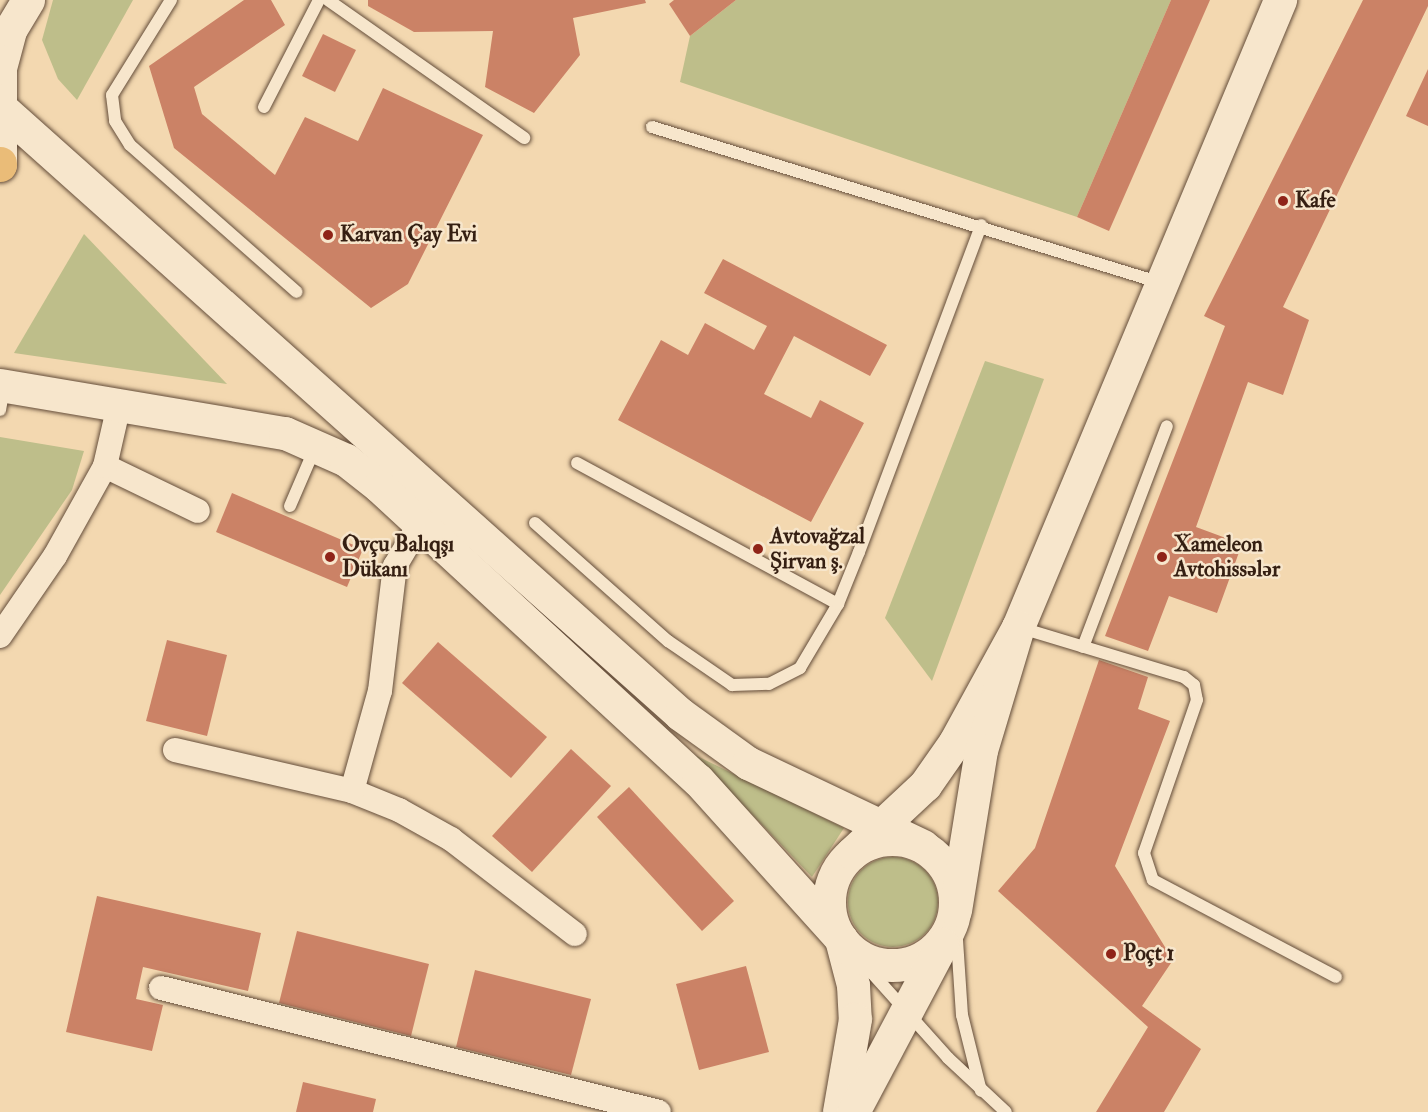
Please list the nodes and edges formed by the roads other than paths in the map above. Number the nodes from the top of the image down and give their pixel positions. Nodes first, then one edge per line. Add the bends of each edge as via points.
1 (28, 0) edge
2 (171, 0) edge
3 (319, 0) edge
4 (328, 0) edge
5 (1280, 0) edge
6 (0, 107) edge
7 (264, 107) dead end
8 (652, 127) dead end
9 (524, 138) dead end
10 (0, 164) edge
11 (981, 225) junction
12 (1158, 282) junction
13 (297, 292) dead end
14 (1, 394) edge
15 (118, 405) junction
16 (1167, 426) dead end
17 (317, 444) junction
18 (577, 463) dead end
19 (105, 466) junction
20 (290, 506) dead end
21 (198, 511) dead end
22 (421, 522) junction
23 (535, 523) dead end
24 (838, 604) junction
25 (1017, 627) junction
26 (0, 636) edge
27 (1083, 647) junction
28 (175, 750) dead end
29 (352, 790) junction
30 (883, 827) junction
31 (923, 846) junction
32 (852, 853) junction
33 (953, 919) junction
34 (575, 934) dead end
35 (848, 946) junction
36 (1335, 977) dead end
37 (161, 988) dead end
38 (906, 1011) junction
39 (982, 1092) junction
40 (659, 1112) edge
41 (839, 1112) edge
42 (853, 1112) edge
43 (1006, 1112) edge

1 - 6 main road via 10,30 0,68
2 - 13 lane via 112,95 115,121 130,145
3 - 7 lane
4 - 9 lane
5 - 12 main road
6 - 10 main road
6 - 30 main road via 680,714 748,763
8 - 11 lane
11 - 12 lane
11 - 24 lane
12 - 25 main road
14 - 15 main road
15 - 17 main road via 243,423
15 - 19 street
16 - 27 lane
17 - 20 lane
17 - 22 main road via 346,460
18 - 24 lane
19 - 21 street
19 - 26 street via 55,556
22 - 29 street via 395,566 380,691
22 - 35 main road via 698,780
23 - 24 lane via 668,641 732,685 769,684 800,668
25 - 27 lane
25 - 30 main road via 956,741 925,784
25 - 33 main road via 981,750
27 - 36 lane via 1184,677 1194,685 1197,700 1143,853 1153,879
28 - 29 street
29 - 34 street via 450,839
30 - 31 main road
30 - 32 main road
31 - 32 main road via 886,839
31 - 33 main road via 949,873
32 - 35 main road via 832,885 832,922
33 - 35 main road via 940,944 908,963 889,966
33 - 38 main road
33 - 39 lane via 962,1015
35 - 38 lane
35 - 41 main road via 855,1019
37 - 40 street
38 - 39 lane
38 - 42 main road
39 - 43 lane

